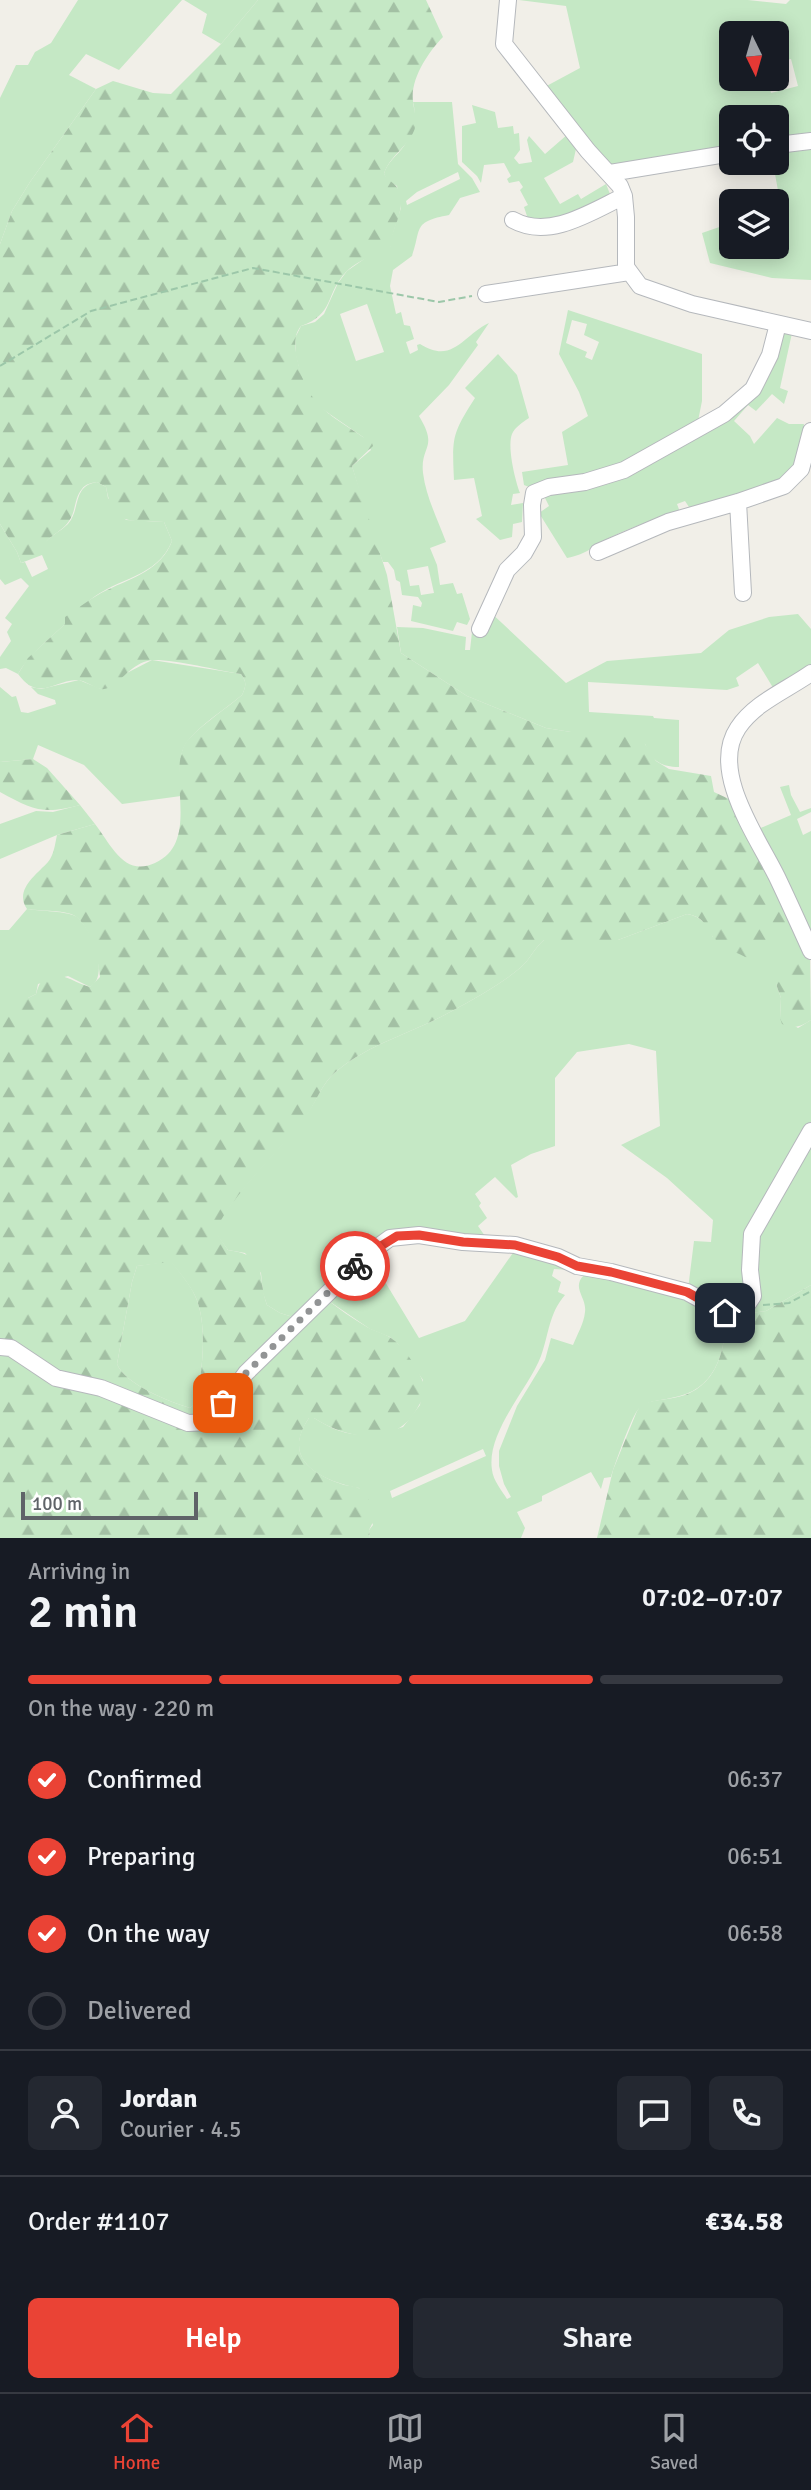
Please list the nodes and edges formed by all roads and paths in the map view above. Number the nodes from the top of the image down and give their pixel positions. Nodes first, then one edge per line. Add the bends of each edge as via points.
1 (495, 0) edge
2 (508, 0) edge
3 (506, 25) junction
4 (811, 141) edge
5 (789, 144) edge
6 (719, 155) edge
7 (610, 173) junction
8 (624, 196) junction
9 (513, 220) dead end
10 (629, 272) junction
11 (486, 294) joint
12 (778, 324) junction
13 (811, 331) edge
14 (0, 366) edge
15 (811, 431) edge
16 (738, 502) junction
17 (598, 552) dead end
18 (743, 593) dead end
19 (480, 629) dead end
20 (811, 673) edge
21 (811, 951) edge
22 (811, 1131) edge
23 (811, 1291) edge
24 (744, 1307) junction
25 (0, 1347) edge

1 - 3 street
2 - 3 street
3 - 7 street via 504,44
4 - 5 street
6 - 7 street
7 - 8 street
8 - 9 street via 561,225 541,227
8 - 10 street
10 - 11 street
10 - 12 street via 640,286 679,300
11 - 14 path via 439,302 253,268 91,311
12 - 13 street
12 - 19 street via 754,389 724,414 624,470 534,493 533,537 507,570
15 - 16 street via 800,470 789,482
16 - 17 street via 668,522
16 - 18 street
20 - 21 street via 751,713 738,727 730,742 729,766 741,806
22 - 24 street via 752,1234 753,1296
23 - 24 path via 789,1303
24 - 25 street via 720,1312 687,1292 577,1266 515,1245 419,1235 390,1238 368,1254 246,1373 210,1422 188,1423 101,1388 56,1378 11,1348

